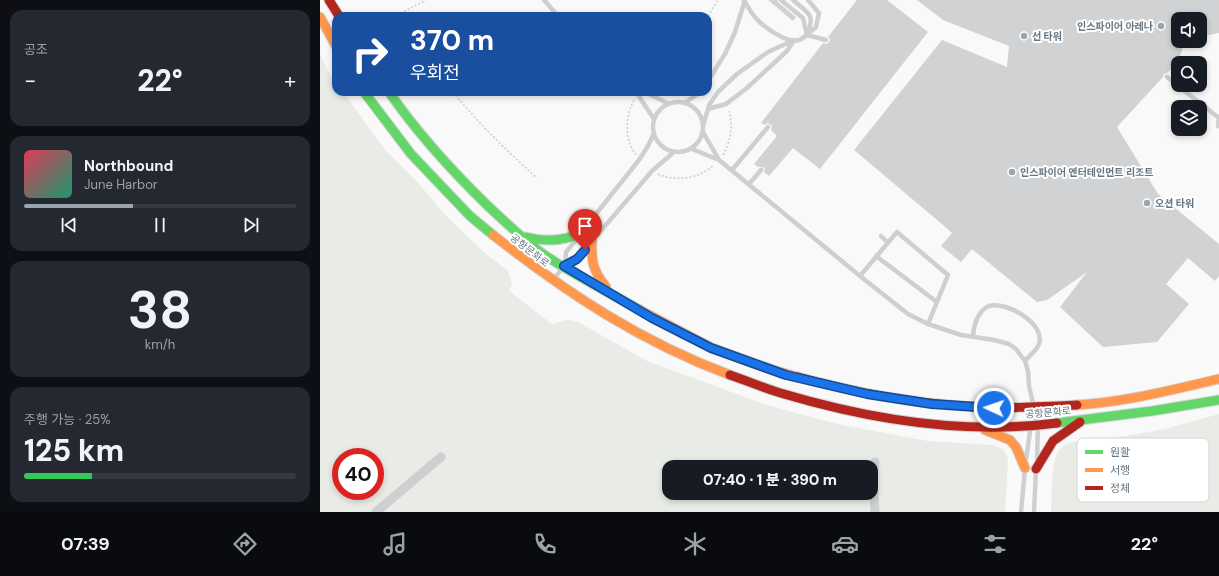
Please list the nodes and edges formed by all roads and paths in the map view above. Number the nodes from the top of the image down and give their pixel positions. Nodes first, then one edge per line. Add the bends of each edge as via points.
1 (329, 0) edge
2 (337, 0) edge
3 (426, 0) edge
4 (544, 0) edge
5 (718, 0) edge
6 (781, 0) edge
7 (793, 0) edge
8 (808, 0) edge
9 (744, 1) edge
10 (337, 12) edge
11 (339, 12) edge
12 (405, 12) edge
13 (554, 12) edge
14 (710, 12) edge
15 (320, 17) edge
16 (807, 35) junction
17 (332, 39) edge
18 (794, 40) junction
19 (826, 40) dead end
20 (712, 75) edge
21 (1167, 77) dead end
22 (367, 96) edge
23 (392, 96) edge
24 (456, 96) edge
25 (636, 96) edge
26 (639, 96) edge
27 (653, 96) edge
28 (695, 96) edge
29 (685, 103) junction
30 (669, 104) junction
31 (726, 104) junction
32 (708, 109) junction
33 (1219, 118) edge
34 (654, 119) junction
35 (703, 124) junction
36 (1218, 126) dead end
37 (768, 127) dead end
38 (703, 132) junction
39 (654, 133) junction
40 (692, 149) junction
41 (674, 152) junction
42 (639, 160) junction
43 (719, 160) junction
44 (732, 170) junction
45 (761, 170) dead end
46 (652, 171) junction
47 (537, 178) dead end
48 (749, 184) junction
49 (580, 234) junction
50 (521, 235) junction
51 (881, 236) dead end
52 (592, 242) junction
53 (888, 243) junction
54 (876, 256) junction
55 (564, 266) junction
56 (860, 276) junction
57 (553, 280) junction
58 (613, 295) junction
59 (937, 302) junction
60 (928, 324) junction
61 (972, 337) junction
62 (1025, 361) junction
63 (1219, 379) edge
64 (1219, 400) edge
65 (1034, 408) junction
66 (1083, 420) junction
67 (1034, 425) junction
68 (978, 426) junction
69 (442, 457) dead end
70 (1025, 468) junction
71 (1036, 469) junction
72 (874, 500) edge
73 (376, 512) edge
74 (875, 512) edge
75 (1021, 512) edge
76 (1034, 512) edge

1 - 10 street
2 - 11 street
3 - 12 path
4 - 13 lane
5 - 14 path
6 - 16 lane via 803,18
7 - 16 lane via 809,14 812,23
8 - 16 lane via 819,13 816,26
9 - 18 lane via 755,17 767,28
9 - 20 lane via 735,32
15 - 17 street
16 - 18 lane
16 - 19 lane
18 - 31 lane via 787,51
18 - 32 lane via 768,52 737,74 718,92
21 - 33 lane
22 - 57 street, 공항문화로 via 411,154 470,216
23 - 50 street, 공항문화로 via 451,169 505,223
24 - 47 path via 510,154
25 - 42 path via 630,108 627,126 630,144
26 - 34 lane
27 - 30 lane
28 - 29 lane
29 - 30 lane
29 - 35 lane via 697,111
30 - 34 lane via 658,112
31 - 32 lane
31 - 43 path via 731,118 731,133 727,148
32 - 35 lane
33 - 36 lane
34 - 39 lane
35 - 38 lane
37 - 44 lane
38 - 40 lane via 701,139
38 - 43 lane
39 - 41 lane via 661,145
39 - 42 lane
40 - 41 lane
40 - 43 lane
41 - 46 lane
42 - 49 lane
43 - 44 lane
43 - 46 path via 707,171 687,178 665,177
44 - 48 lane
45 - 48 lane
46 - 52 lane
48 - 56 lane
49 - 50 street via 554,241 537,240
49 - 55 lane via 566,252
50 - 55 street, 공항문화로
51 - 53 lane
52 - 55 lane via 577,259
52 - 58 street via 592,267
53 - 54 lane
53 - 59 lane via 897,232 948,275
54 - 56 lane
54 - 59 lane
55 - 57 lane
55 - 58 street, 공항문화로
56 - 60 lane via 908,314
57 - 68 street, 공항문화로 via 594,308 653,342 784,394 858,413 940,426
58 - 65 street, 공항문화로 via 711,348 786,375 867,394 932,404
59 - 60 lane
60 - 61 lane
61 - 62 lane via 1009,344
61 - 62 lane via 973,328 982,311 989,306 1023,315 1033,323 1039,333 1039,344
62 - 65 lane
63 - 65 street, 공항문화로 via 1163,393 1106,402
64 - 66 street, 공항문화로
65 - 67 lane
65 - 67 lane
66 - 67 street, 공항문화로
66 - 71 street via 1053,441
67 - 68 street, 공항문화로
67 - 70 lane
67 - 71 lane
68 - 70 street via 1010,440
69 - 73 street
70 - 75 lane
71 - 76 lane
72 - 74 street

